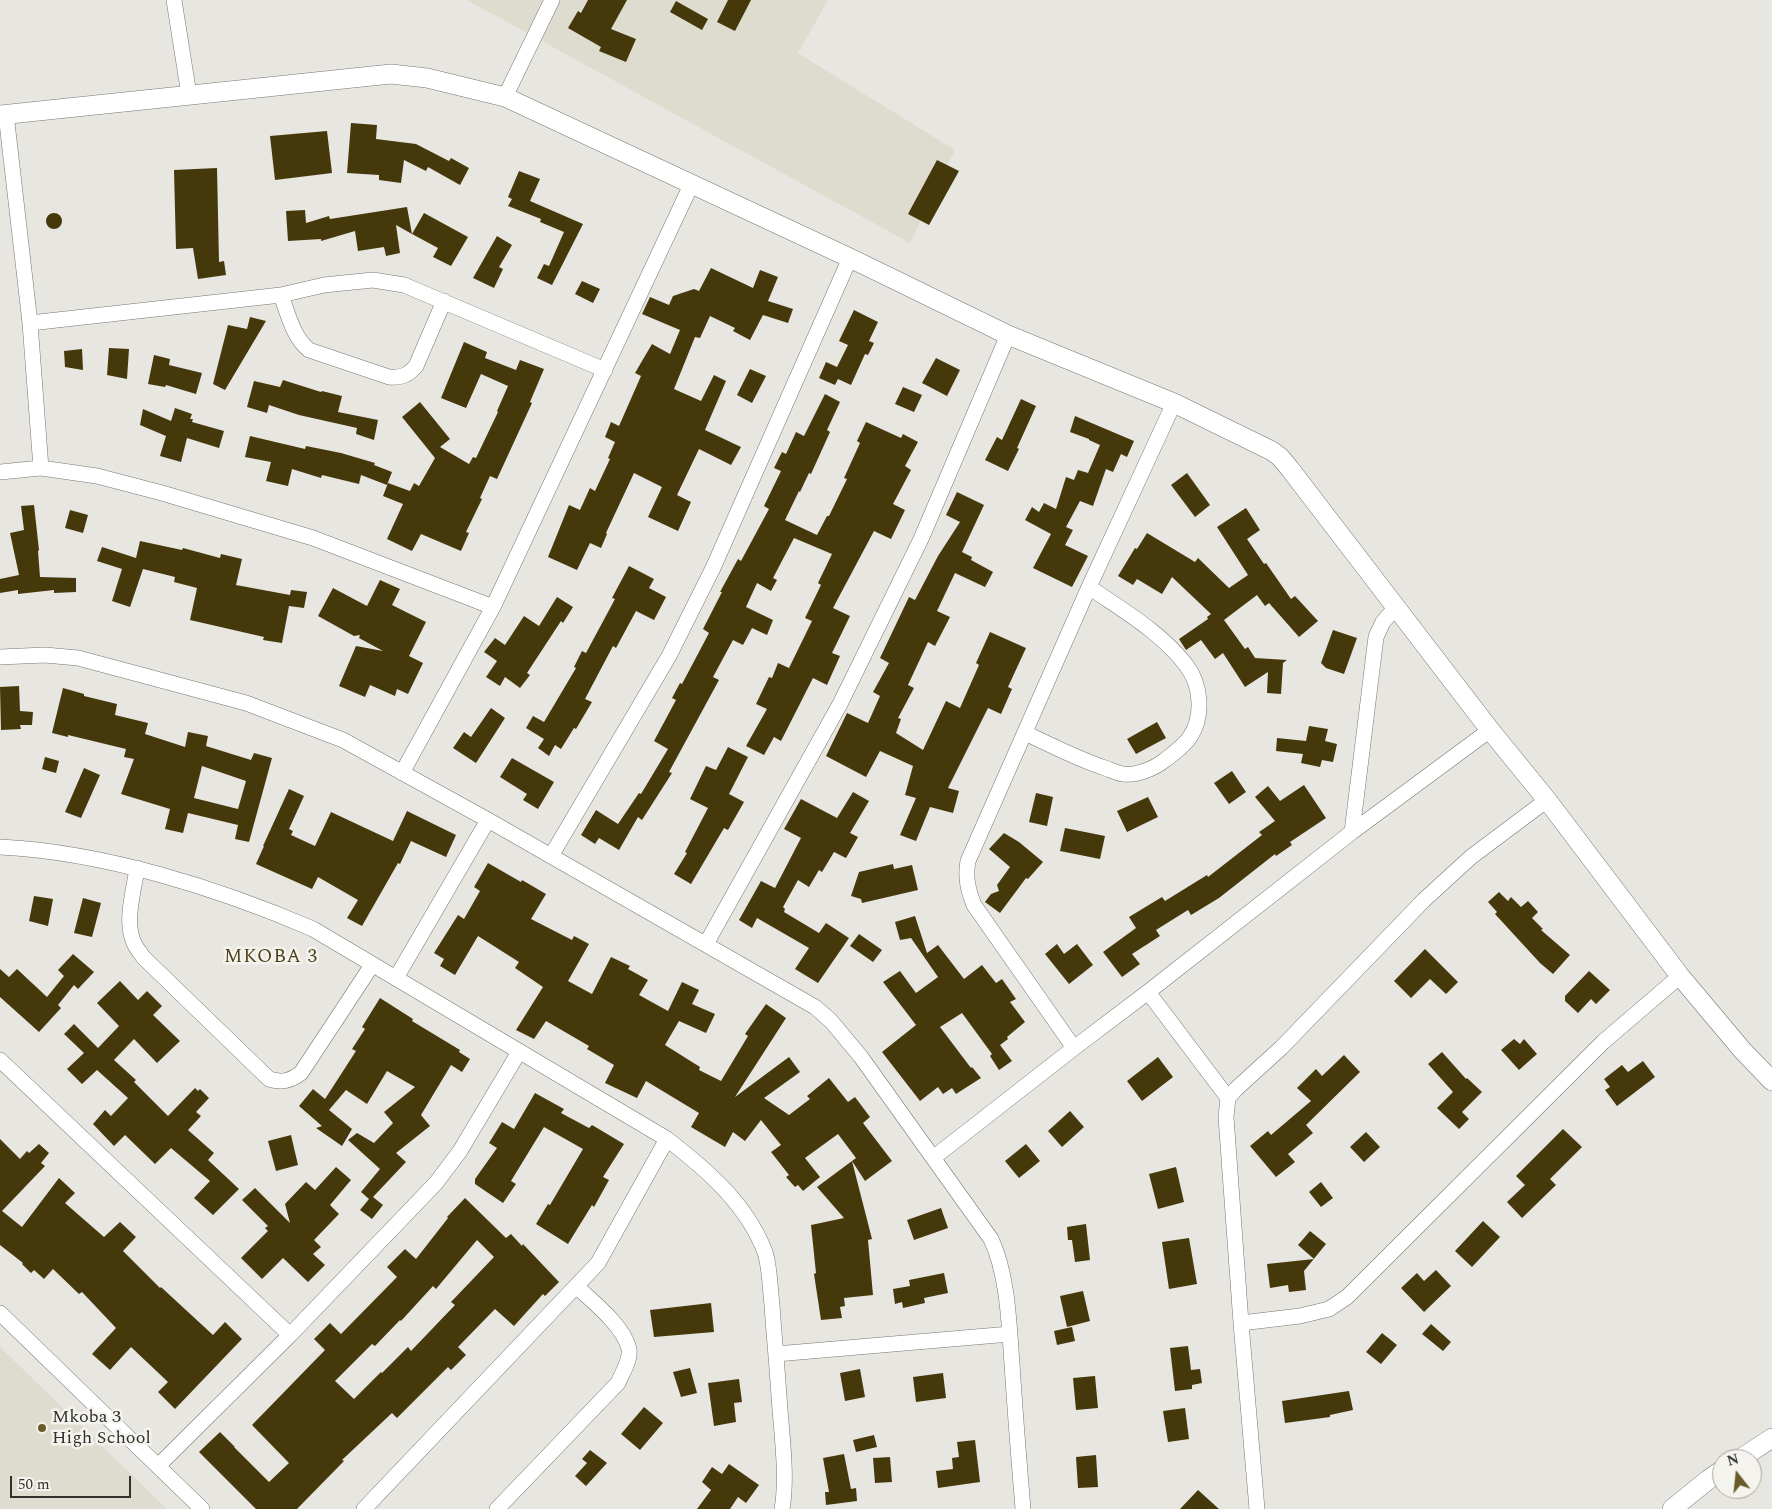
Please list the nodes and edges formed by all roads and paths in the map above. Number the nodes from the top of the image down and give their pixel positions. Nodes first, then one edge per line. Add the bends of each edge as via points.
1 (174, 0) edge
2 (552, 0) edge
3 (188, 95) junction
4 (506, 97) junction
5 (3, 114) edge
6 (692, 183) junction
7 (850, 258) junction
8 (281, 295) junction
9 (444, 301) junction
10 (30, 323) junction
11 (1008, 335) junction
12 (605, 370) junction
13 (1174, 403) junction
14 (42, 468) junction
15 (0, 472) edge
16 (1089, 587) junction
17 (493, 607) junction
18 (1396, 607) junction
19 (0, 657) edge
20 (1490, 730) junction
21 (1025, 733) junction
22 (402, 773) junction
23 (1547, 800) junction
24 (488, 820) junction
25 (1352, 832) junction
26 (0, 847) edge
27 (551, 856) junction
28 (137, 868) junction
29 (706, 944) junction
30 (372, 965) junction
31 (1680, 976) junction
32 (396, 978) junction
33 (1148, 992) junction
34 (1074, 1048) junction
35 (519, 1052) junction
36 (0, 1060) edge
37 (1772, 1081) edge
38 (1228, 1098) junction
39 (667, 1139) junction
40 (933, 1158) junction
41 (576, 1286) junction
42 (0, 1313) edge
43 (1241, 1324) junction
44 (1010, 1334) junction
45 (290, 1335) junction
46 (776, 1354) junction
47 (1772, 1438) edge
48 (1755, 1449) edge
49 (158, 1466) junction
50 (1712, 1479) edge
51 (1681, 1506) edge
52 (202, 1509) edge
53 (364, 1509) edge
54 (496, 1509) edge
55 (782, 1509) edge
56 (1023, 1509) edge
57 (1257, 1509) edge

1 - 3 street
2 - 4 street
3 - 4 street via 391,74 427,78
3 - 5 street
4 - 6 street
5 - 10 street
6 - 7 street
6 - 12 street
7 - 11 street
7 - 27 street via 713,568 669,656
8 - 9 street via 324,285 373,280 404,285
8 - 9 street via 296,334 309,350 400,378 416,366
8 - 10 street
9 - 12 street
10 - 14 street
11 - 13 street
11 - 29 street via 921,539 840,704
12 - 17 street
13 - 16 street
13 - 18 street via 1280,457
14 - 15 street
14 - 17 street via 106,478 313,538
16 - 21 street
16 - 21 street via 1155,634 1188,666 1199,693 1199,713 1191,736 1160,764 1124,774 1085,761
17 - 22 street
18 - 20 street
18 - 25 street via 1376,637
19 - 22 street via 78,658 246,703 343,740
20 - 23 street
20 - 25 street
21 - 34 street via 968,860 967,882 974,905
22 - 24 street
23 - 31 street
23 - 38 street via 1471,857 1424,900
24 - 27 street
24 - 32 street
25 - 33 street
26 - 28 street via 34,849
27 - 29 street
28 - 30 street via 262,907 313,929
28 - 30 street via 130,918 134,943 143,957 269,1078 279,1082 292,1080 301,1073
29 - 40 street via 815,1007 831,1021
30 - 32 street
31 - 37 street
31 - 43 street via 1603,1042 1347,1297 1330,1309
32 - 35 street
33 - 34 street
33 - 38 street
34 - 40 street
35 - 39 street
35 - 45 street via 460,1151 436,1183
36 - 45 street
38 - 43 street via 1226,1117
39 - 41 street via 598,1263
39 - 46 street via 705,1169 751,1224 765,1253
40 - 44 street via 998,1253
41 - 53 street
41 - 54 street via 624,1337 629,1350 627,1363 618,1383
42 - 49 street
43 - 57 street
44 - 46 street
44 - 56 street
45 - 49 street
46 - 55 street via 784,1485
47 - 48 street
49 - 52 street
50 - 51 street

